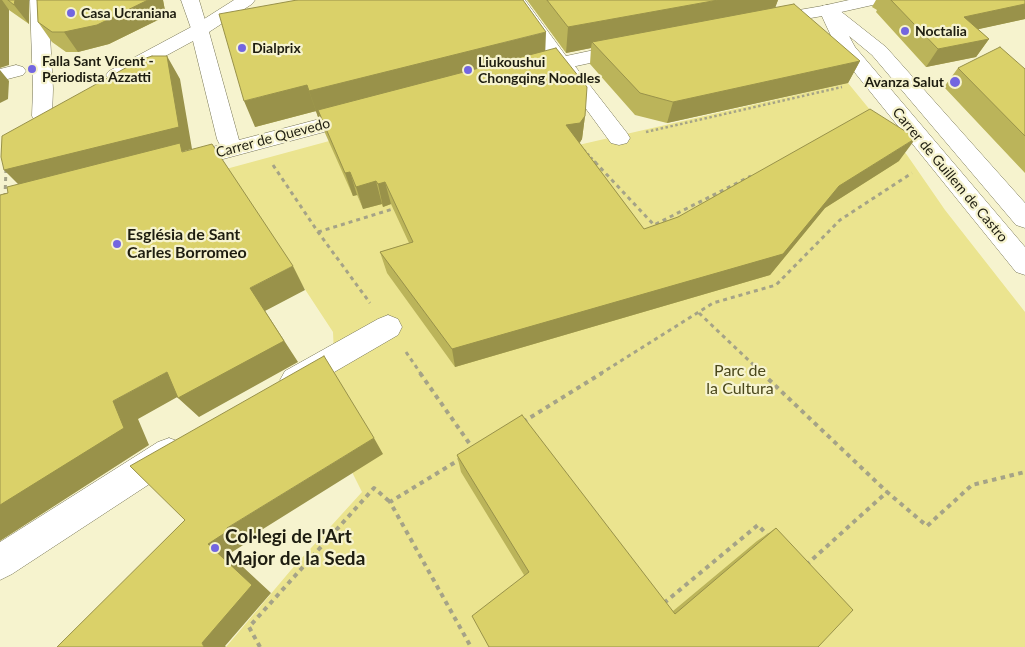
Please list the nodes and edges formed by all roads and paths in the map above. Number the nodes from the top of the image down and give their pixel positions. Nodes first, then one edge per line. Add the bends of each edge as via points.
1 (39, 0) edge
2 (190, 0) edge
3 (516, 0) edge
4 (871, 0) edge
5 (821, 5) edge
6 (249, 6) edge
7 (749, 24) edge
8 (199, 30) junction
9 (645, 45) edge
10 (560, 62) junction
11 (508, 76) edge
12 (103, 82) edge
13 (845, 87) edge
14 (378, 111) edge
15 (42, 116) edge
16 (618, 138) junction
17 (260, 142) junction
18 (234, 149) junction
19 (584, 150) junction
20 (575, 153) edge
21 (166, 167) edge
22 (915, 171) dead end
23 (758, 173) edge
24 (5, 196) edge
25 (0, 198) edge
26 (404, 206) edge
27 (1025, 219) edge
28 (318, 232) junction
29 (1025, 265) edge
30 (699, 313) junction
31 (388, 327) junction
32 (270, 394) edge
33 (526, 421) junction
34 (517, 426) edge
35 (532, 429) edge
36 (194, 438) edge
37 (483, 446) edge
38 (474, 450) junction
39 (1025, 472) edge
40 (888, 492) junction
41 (390, 502) junction
42 (776, 545) edge
43 (0, 562) edge
44 (800, 571) edge
45 (656, 596) edge
46 (260, 647) edge
47 (471, 647) edge

1 - 15 street
2 - 8 street
3 - 10 street
4 - 5 street
5 - 7 street
5 - 27 street, Carrer de Guillem de Castro via 879,51
5 - 29 street, Carrer de Guillem de Castro via 846,49
6 - 8 street
8 - 12 street
8 - 18 street via 228,139
9 - 10 street
10 - 11 street
10 - 16 street
13 - 16 path
14 - 17 street, Carrer de Quevedo
16 - 19 path
17 - 18 street, Carrer de Quevedo
17 - 28 path
18 - 21 street, Carrer de Quevedo
19 - 20 path
19 - 23 path via 654,225
22 - 30 path via 840,220 776,285 713,303
24 - 25 path
26 - 28 path
28 - 31 path
30 - 33 path
30 - 40 path
31 - 32 street
31 - 38 path
33 - 34 path
33 - 35 path
36 - 43 street
37 - 38 path
38 - 41 path
39 - 40 path via 972,485 927,526
40 - 44 path
41 - 46 path via 374,488 249,627
41 - 47 path
42 - 45 path via 758,525 662,604

